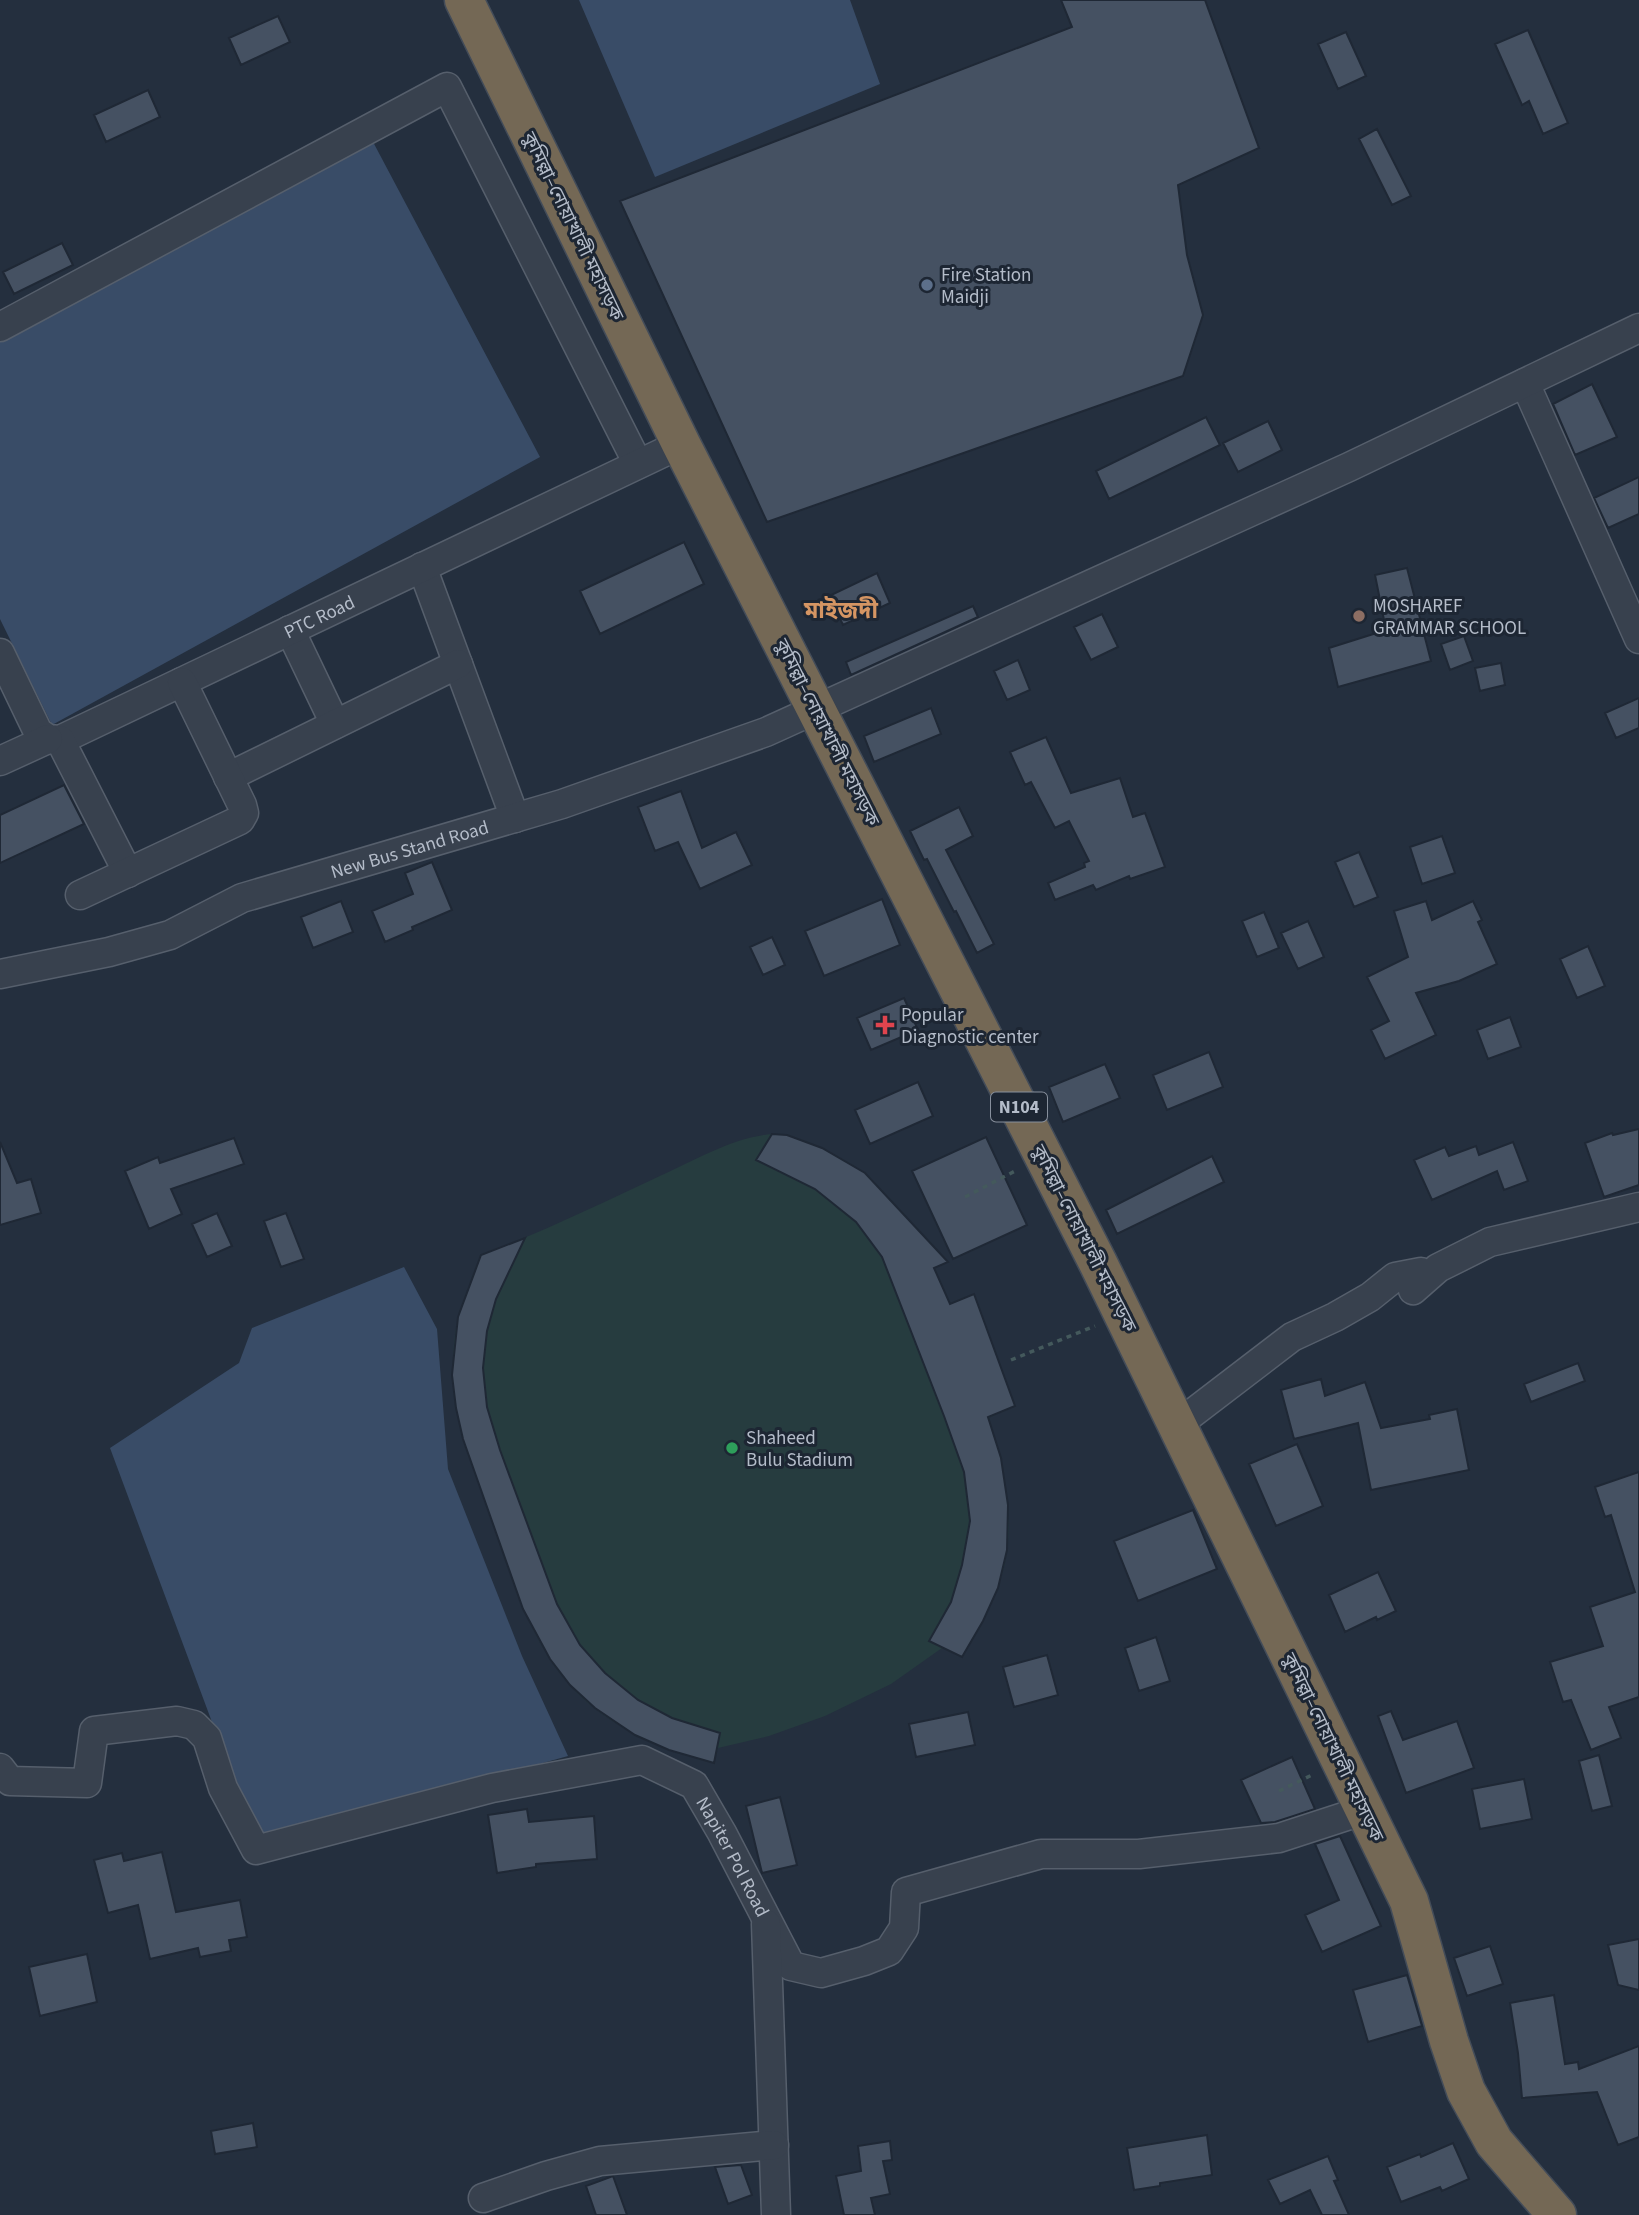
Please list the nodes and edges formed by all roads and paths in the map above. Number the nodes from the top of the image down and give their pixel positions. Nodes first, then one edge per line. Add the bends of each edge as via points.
1 (464, 0) edge
2 (0, 327) edge
3 (1639, 328) edge
4 (1524, 383) junction
5 (681, 444) junction
6 (638, 464) junction
7 (422, 567) junction
8 (290, 631) junction
9 (1639, 639) edge
10 (0, 653) edge
11 (458, 664) junction
12 (182, 682) junction
13 (818, 710) junction
14 (335, 724) junction
15 (54, 740) junction
16 (0, 761) edge
17 (228, 777) junction
18 (515, 818) junction
19 (128, 873) junction
20 (80, 895) dead end
21 (0, 974) edge
22 (1044, 1156) junction
23 (965, 1197) dead end
24 (1639, 1207) edge
25 (1123, 1314) junction
26 (1011, 1360) dead end
27 (1177, 1425) junction
28 (1341, 1761) junction
29 (0, 1768) edge
30 (1279, 1791) dead end
31 (1365, 1810) junction
32 (766, 1918) junction
33 (774, 2146) junction
34 (483, 2198) dead end
35 (776, 2215) edge
36 (1557, 2215) edge

1 - 5 highway, কুমিল্লা–নোয়াখালী মহাসড়ক / N104
2 - 6 street via 447,87
3 - 4 street, New Bus Stand Road
4 - 9 street
4 - 13 street, New Bus Stand Road
5 - 6 street, PTC Road
5 - 13 highway, কুমিল্লা–নোয়াখালী মহাসড়ক / N104
6 - 7 street, PTC Road
7 - 8 street, PTC Road
7 - 11 street
8 - 12 street, PTC Road
8 - 14 street
10 - 15 street via 38,732
11 - 14 street
11 - 18 street
12 - 15 street, PTC Road
12 - 17 street
13 - 18 street, New Bus Stand Road via 766,733
13 - 22 highway, কুমিল্লা–নোয়াখালী মহাসড়ক / N104
14 - 17 street
15 - 16 street, PTC Road
15 - 19 street
17 - 19 street via 242,805 240,820
18 - 21 street, New Bus Stand Road via 242,898 170,935
19 - 20 street
22 - 23 path
22 - 25 highway, কুমিল্লা–নোয়াখালী মহাসড়ক / N104
24 - 27 street via 1490,1242 1438,1268 1413,1290 1421,1272 1395,1277 1370,1297 1292,1336
25 - 26 path
25 - 27 highway, কুমিল্লা–নোয়াখালী মহাসড়ক / N104
27 - 28 highway, কুমিল্লা–নোয়াখালী মহাসড়ক / N104
28 - 30 path
28 - 31 highway, কুমিল্লা–নোয়াখালী মহাসড়ক / N104
29 - 32 street, Napiter Pol Road via 10,1781 87,1783 94,1731 177,1721 194,1725 207,1738 223,1788 256,1850 492,1788 642,1760 694,1786
31 - 32 street, Napiter Pol Road via 1266,1840 1139,1854 1041,1854 906,1892 904,1928 889,1951 821,1973 792,1966
31 - 36 highway, কুমিল্লা–নোয়াখালী মহাসড়ক / N104 via 1409,1901 1466,2091 1494,2142
32 - 33 street
33 - 34 street via 600,2161
33 - 35 street

